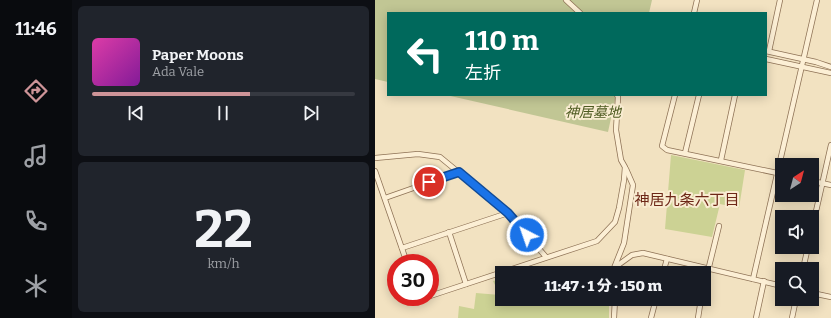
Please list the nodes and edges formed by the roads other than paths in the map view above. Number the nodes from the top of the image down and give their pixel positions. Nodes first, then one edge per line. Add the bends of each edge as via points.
1 (566, 0) edge
2 (697, 0) edge
3 (780, 0) edge
4 (817, 0) edge
5 (579, 12) edge
6 (694, 12) edge
7 (767, 51) edge
8 (767, 59) edge
9 (804, 60) junction
10 (803, 67) junction
11 (831, 67) edge
12 (831, 73) edge
13 (618, 96) edge
14 (675, 96) edge
15 (699, 96) edge
16 (735, 96) edge
17 (831, 145) edge
18 (685, 153) junction
19 (375, 158) edge
20 (783, 158) edge
21 (721, 160) junction
22 (625, 167) junction
23 (375, 171) edge
24 (459, 172) junction
25 (775, 173) edge
26 (819, 182) edge
27 (823, 183) junction
28 (831, 185) edge
29 (775, 193) edge
30 (385, 198) junction
31 (817, 210) edge
32 (508, 213) junction
33 (719, 226) dead end
34 (449, 232) junction
35 (402, 248) junction
36 (404, 254) edge
37 (546, 257) junction
38 (667, 259) junction
39 (615, 266) edge
40 (619, 266) edge
41 (665, 266) edge
42 (696, 266) edge
43 (709, 266) edge
44 (711, 270) edge
45 (753, 279) junction
46 (764, 281) junction
47 (466, 284) junction
48 (775, 284) edge
49 (439, 293) edge
50 (819, 294) edge
51 (831, 297) edge
52 (615, 306) edge
53 (654, 306) edge
54 (700, 306) edge
55 (795, 306) edge
56 (614, 318) edge
57 (651, 318) edge
58 (697, 318) edge
59 (756, 318) edge
60 (792, 318) edge

1 - 5 street
2 - 6 street
3 - 7 street
4 - 9 street
7 - 9 street
8 - 10 street
9 - 10 street
9 - 11 street
10 - 12 street
10 - 20 street
13 - 22 street via 616,130 621,160
14 - 18 street via 662,146 667,150
15 - 18 street
16 - 21 street
17 - 27 street
18 - 21 street
19 - 24 street via 418,154 441,157
21 - 25 street
22 - 37 street via 615,222 597,241
22 - 39 street via 633,185 624,243
23 - 30 street
24 - 30 street
24 - 32 street
26 - 27 street
27 - 28 street
27 - 31 street
29 - 45 street
30 - 35 street
32 - 34 street
32 - 37 street
33 - 43 street
34 - 35 street
34 - 47 street
35 - 36 street
37 - 47 street
38 - 40 street via 643,253 632,255
38 - 41 street
38 - 42 street
44 - 45 street
45 - 46 street
46 - 48 street
46 - 59 street
47 - 49 street
50 - 51 street
52 - 56 street
53 - 57 street
54 - 58 street
55 - 60 street

